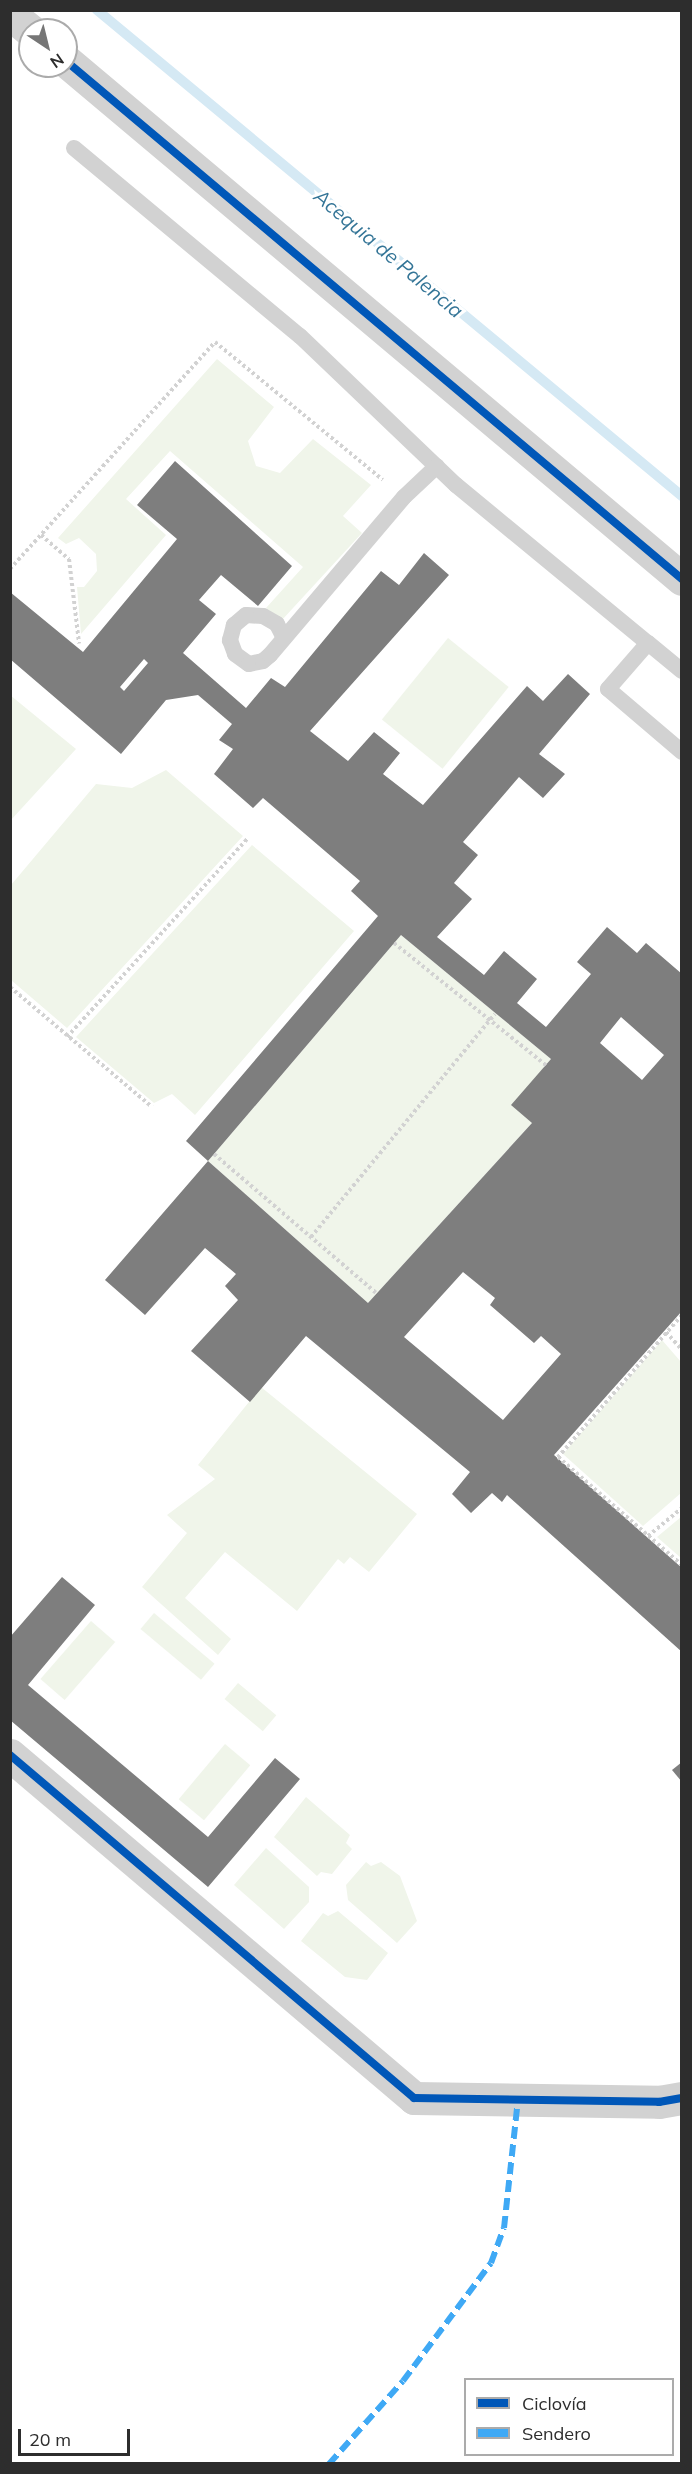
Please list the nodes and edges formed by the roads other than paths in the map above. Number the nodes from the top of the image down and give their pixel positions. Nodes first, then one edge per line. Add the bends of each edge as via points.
1 (78, 71) edge
2 (74, 148) dead end
3 (437, 466) junction
4 (681, 579) edge
5 (284, 638) dead end
6 (648, 643) junction
7 (681, 671) edge
8 (681, 752) edge
9 (10, 1755) edge
10 (681, 2098) edge

1 - 4 street
2 - 3 lane via 300,336
3 - 5 lane via 404,497
3 - 6 lane
6 - 7 lane
6 - 8 lane via 608,689
9 - 10 street via 414,2098 659,2103

